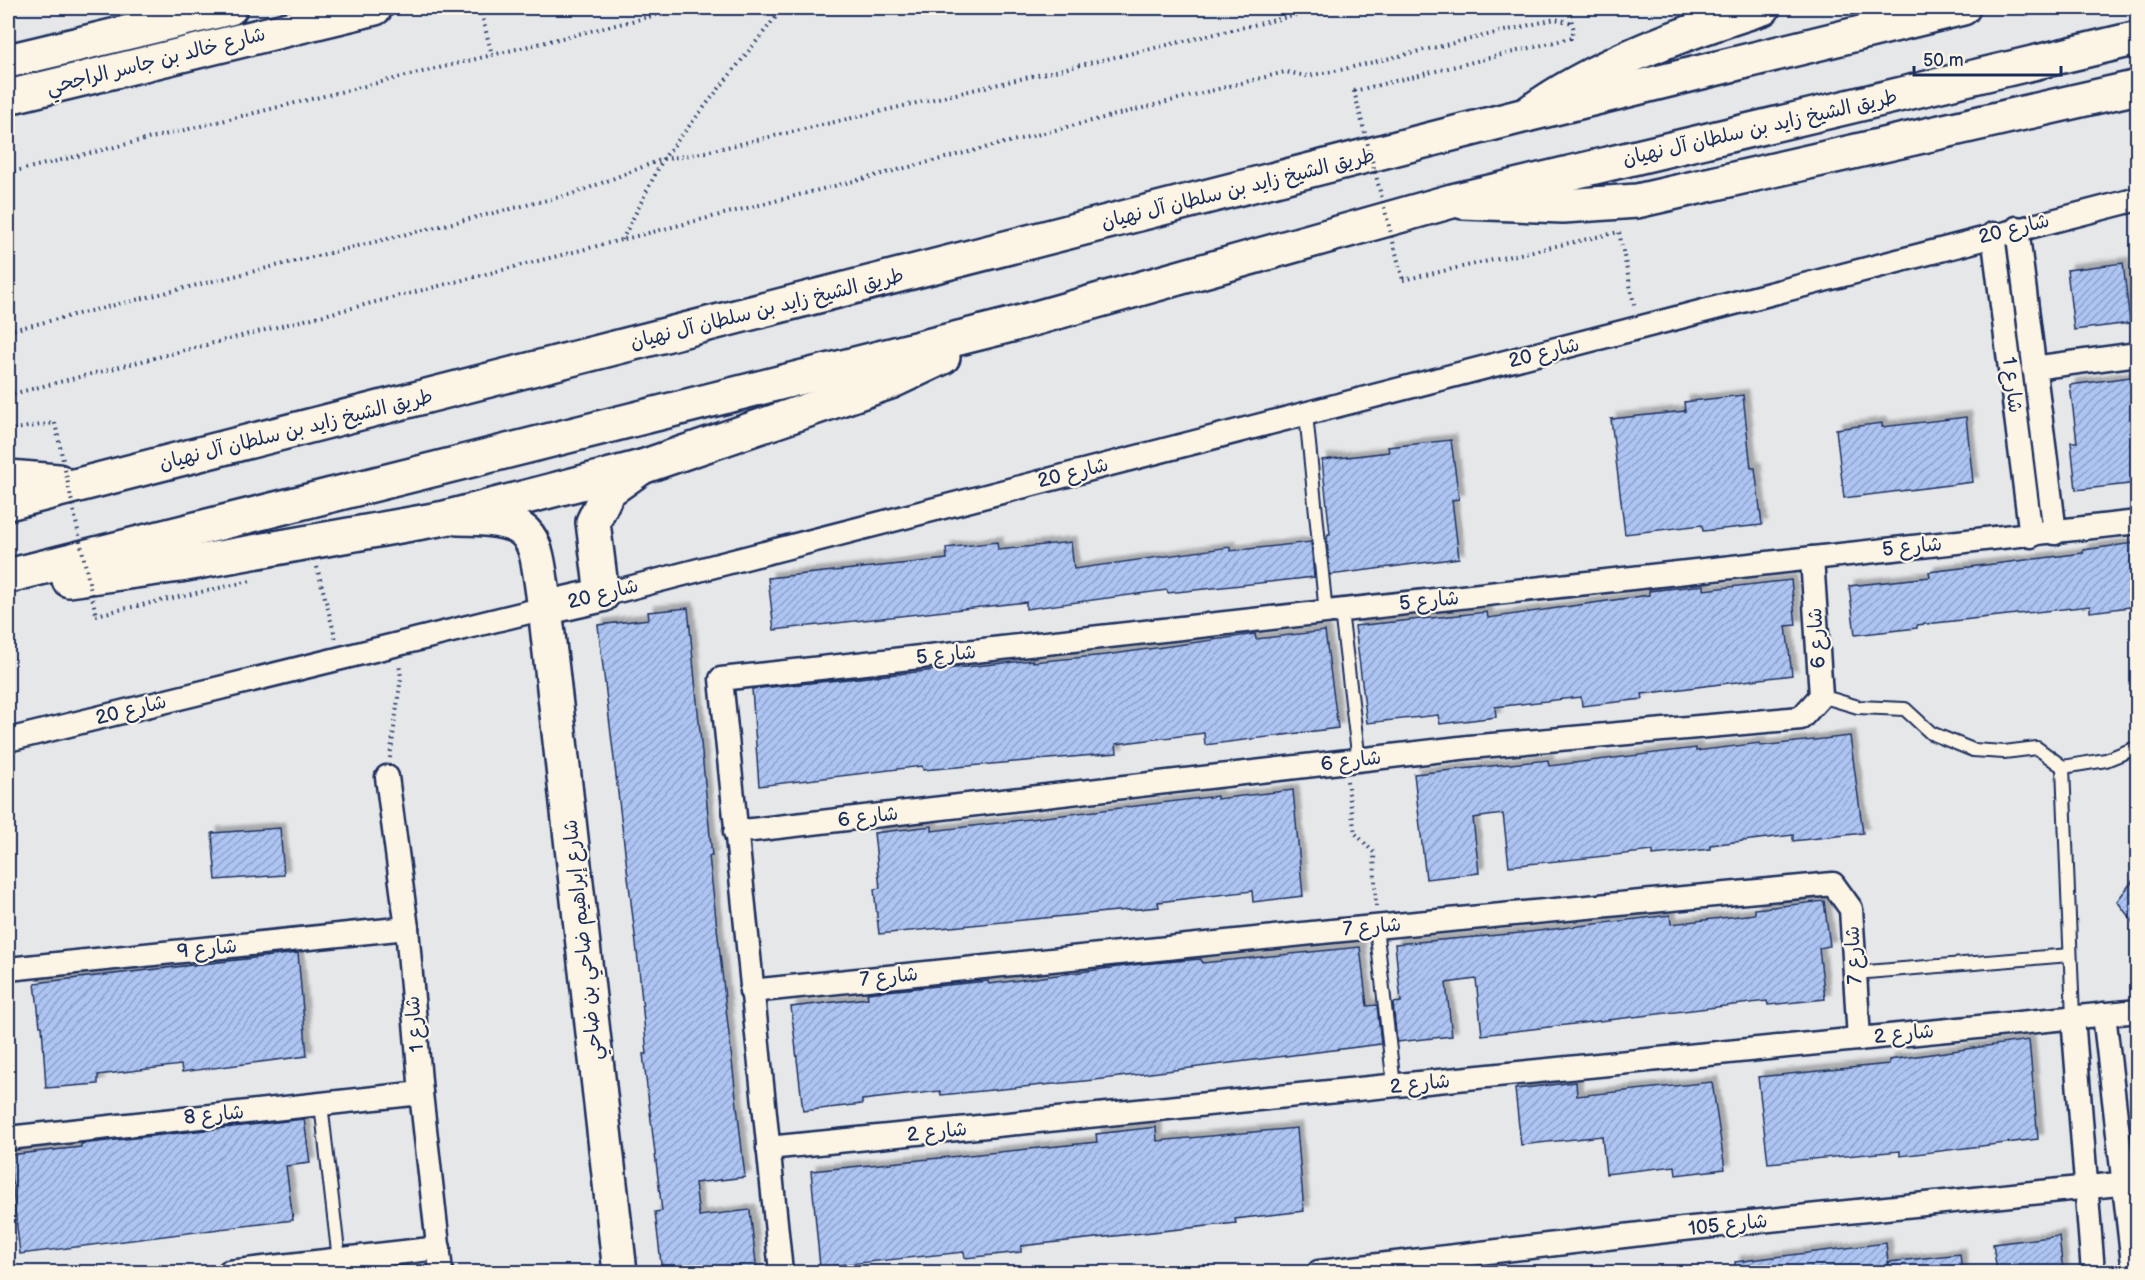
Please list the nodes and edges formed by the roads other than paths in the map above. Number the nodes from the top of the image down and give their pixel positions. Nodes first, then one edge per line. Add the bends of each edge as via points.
1 (230, 8) edge
2 (375, 8) edge
3 (1763, 8) edge
4 (1962, 8) edge
5 (151, 17) edge
6 (2138, 38) edge
7 (8, 61) edge
8 (2138, 87) edge
9 (8, 97) edge
10 (1526, 115) junction
11 (2138, 199) edge
12 (1452, 201) junction
13 (2017, 228) junction
14 (1993, 234) junction
15 (1011, 325) junction
16 (2138, 354) edge
17 (2033, 368) junction
18 (1306, 414) junction
19 (642, 467) junction
20 (8, 477) edge
21 (90, 483) junction
22 (8, 502) edge
23 (445, 518) junction
24 (2138, 522) edge
25 (2055, 533) junction
26 (2031, 536) junction
27 (1812, 558) junction
28 (8, 576) edge
29 (8, 588) edge
30 (602, 595) junction
31 (545, 608) junction
32 (1334, 612) junction
33 (1821, 696) junction
34 (8, 740) edge
35 (2138, 747) edge
36 (1352, 761) junction
37 (2063, 767) junction
38 (387, 777) road end
39 (735, 832) junction
40 (1376, 927) junction
41 (407, 928) junction
42 (2070, 955) junction
43 (8, 969) edge
44 (1855, 973) junction
45 (751, 991) junction
46 (2138, 1011) edge
47 (2104, 1014) junction
48 (2073, 1017) junction
49 (1859, 1039) junction
50 (1394, 1086) junction
51 (421, 1093) junction
52 (321, 1104) junction
53 (8, 1138) edge
54 (768, 1148) junction
55 (2131, 1182) edge
56 (2086, 1187) junction
57 (439, 1248) junction
58 (339, 1260) junction
59 (229, 1272) edge
60 (441, 1272) edge
61 (620, 1272) edge
62 (781, 1272) edge
63 (1319, 1272) edge
64 (2093, 1272) edge
65 (2134, 1272) edge

1 - 5 main road, شارع خالد بن جاسر الراجحي
2 - 9 main road, شارع خالد بن جاسر الراجحي
3 - 10 main road, طريق الشيخ زايد بن سلطان آل نهيان via 1594,72
4 - 10 main road, طريق الشيخ زايد بن سلطان آل نهيان
5 - 7 main road, شارع خالد بن جاسر الراجحي
6 - 12 main road, طريق الشيخ زايد بن سلطان آل نهيان
8 - 12 main road, طريق الشيخ زايد بن سلطان آل نهيان via 1637,201 1535,206
10 - 21 main road, طريق الشيخ زايد بن سلطان آل نهيان
11 - 13 street, شارع 20
12 - 15 main road, طريق الشيخ زايد بن سلطان آل نهيان
13 - 14 street, شارع 20
13 - 17 street, شارع 1
14 - 18 street, شارع 20
14 - 26 street, شارع 1
15 - 19 main road via 890,382
15 - 28 main road, طريق الشيخ زايد بن سلطان آل نهيان
16 - 17 street, شارع 1
17 - 25 street, شارع 1
18 - 30 street, شارع 20
18 - 32 lane
19 - 23 main road
19 - 30 main road via 608,491 593,522
20 - 21 main road
21 - 22 main road, طريق الشيخ زايد بن سلطان آل نهيان
23 - 29 main road via 180,565
23 - 31 main road, شارع إبراهيم ضاحي بن ضاحي via 483,518 521,526 537,554
24 - 25 street, شارع 5
25 - 26 street, شارع 5
26 - 27 street, شارع 5
27 - 32 street, شارع 5
27 - 33 street, شارع 6
30 - 31 main road, شارع 20
31 - 34 street, شارع 20
31 - 61 main road, شارع إبراهيم ضاحي بن ضاحي
32 - 36 lane
32 - 39 street, شارع 5 via 721,679
33 - 36 street, شارع 6 via 1801,718
33 - 37 lane via 1858,707 1905,709 1931,733 1973,750 2004,752 2037,747
35 - 37 lane via 2106,760
36 - 39 street, شارع 6
37 - 42 lane
38 - 41 street, شارع 1
39 - 45 street
40 - 44 street, شارع 7 via 1833,884 1851,909
40 - 45 street, شارع 7
40 - 50 lane
41 - 43 street, شارع 9
41 - 51 street, شارع 1
42 - 44 lane
42 - 48 lane
44 - 49 street, شارع 7
45 - 54 street
46 - 47 street, شارع 2
47 - 48 street, شارع 2
47 - 55 street
48 - 49 street, شارع 2
48 - 56 street
49 - 50 street, شارع 2
50 - 54 street, شارع 2
51 - 52 street, شارع 8
51 - 57 street, شارع 1
52 - 53 street, شارع 8
52 - 58 lane
54 - 62 street
55 - 56 street, شارع 105
55 - 65 street
56 - 63 street, شارع 105
56 - 64 street
57 - 58 street
57 - 60 street, شارع 1
58 - 59 street

